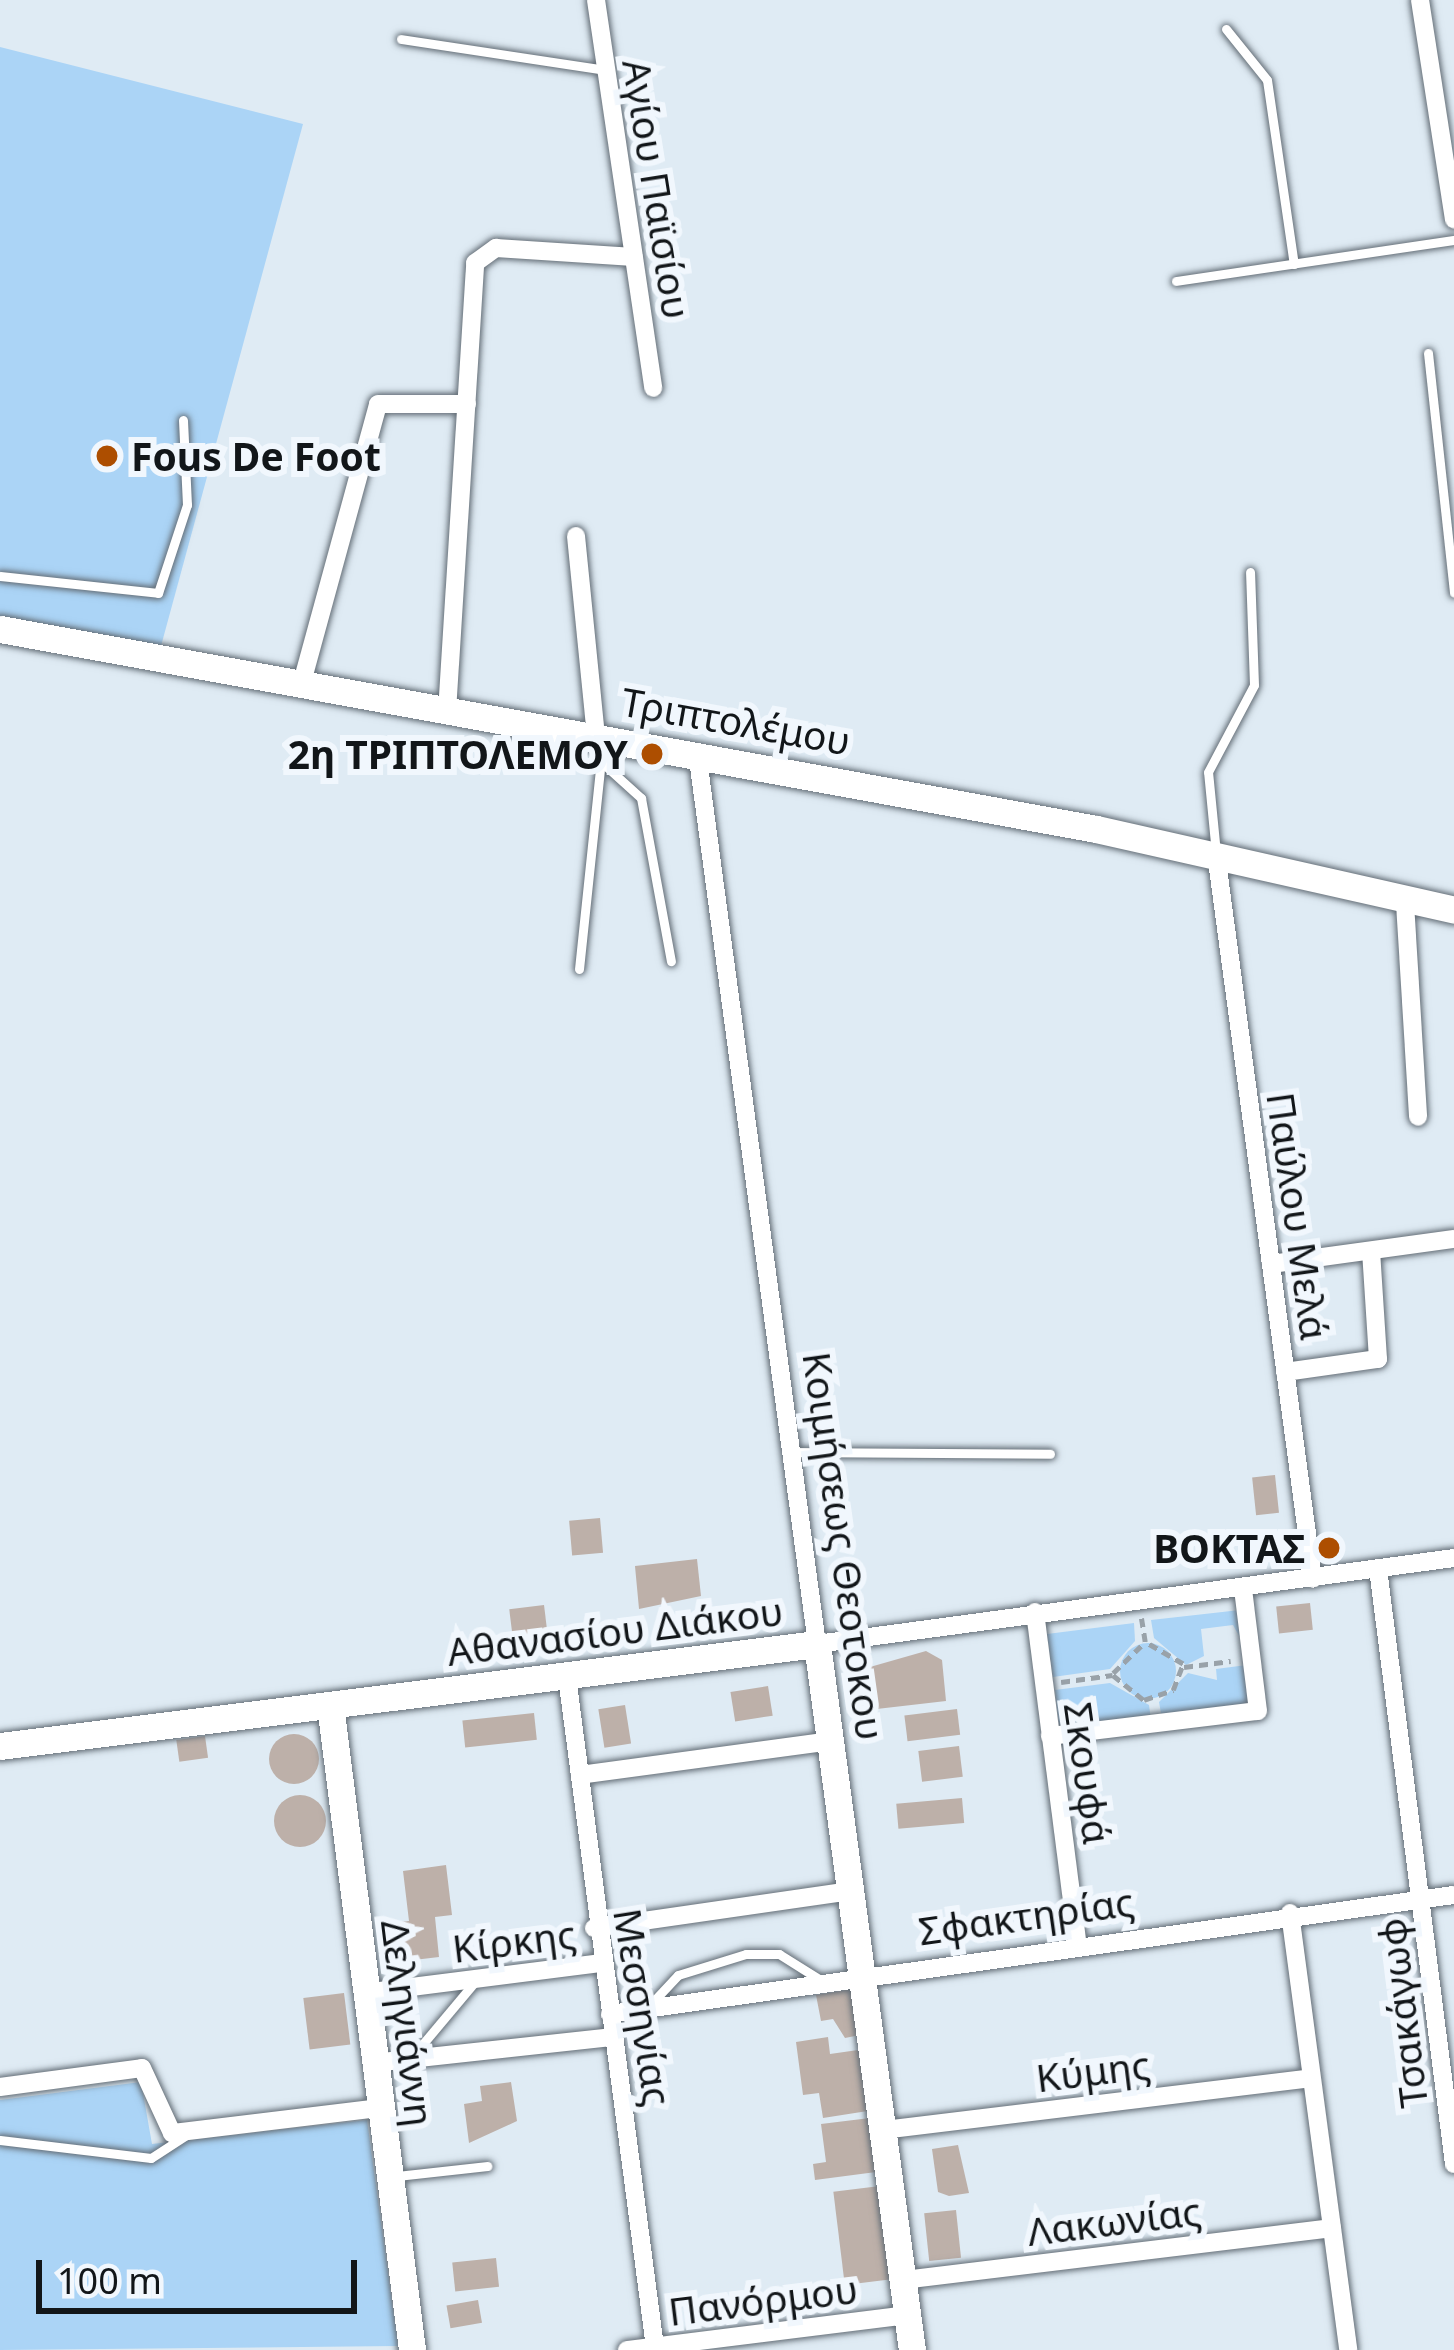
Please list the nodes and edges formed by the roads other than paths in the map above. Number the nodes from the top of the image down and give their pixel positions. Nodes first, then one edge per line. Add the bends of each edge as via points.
1 (596, 0) edge
2 (1420, 0) edge
3 (1226, 28) dead end
4 (401, 39) dead end
5 (605, 70) junction
6 (1454, 219) edge
7 (1454, 240) edge
8 (634, 256) junction
9 (1294, 264) junction
10 (1176, 281) dead end
11 (1429, 353) dead end
12 (653, 388) dead end
13 (467, 404) junction
14 (183, 420) dead end
15 (576, 536) dead end
16 (1250, 572) dead end
17 (0, 576) edge
18 (1454, 593) edge
19 (0, 629) edge
20 (301, 686) junction
21 (447, 712) junction
22 (600, 744) junction
23 (697, 752) junction
24 (1217, 861) junction
25 (1405, 903) junction
26 (1454, 910) edge
27 (671, 961) dead end
28 (579, 969) dead end
29 (1418, 1117) dead end
30 (1454, 1239) edge
31 (1370, 1251) junction
32 (1271, 1264) junction
33 (1285, 1372) junction
34 (792, 1452) junction
35 (1050, 1454) dead end
36 (1454, 1558) edge
37 (1378, 1569) junction
38 (1313, 1579) junction
39 (1243, 1588) junction
40 (1035, 1612) junction
41 (818, 1644) junction
42 (567, 1677) junction
43 (330, 1705) junction
44 (1050, 1736) junction
45 (830, 1741) junction
46 (0, 1746) edge
47 (580, 1774) junction
48 (850, 1891) junction
49 (1454, 1895) edge
50 (1422, 1899) junction
51 (1290, 1913) junction
52 (595, 1928) junction
53 (1077, 1941) junction
54 (602, 1963) junction
55 (862, 1972) junction
56 (477, 1979) junction
57 (826, 1984) junction
58 (364, 1994) junction
59 (646, 2008) junction
60 (610, 2014) junction
61 (614, 2037) junction
62 (410, 2059) junction
63 (373, 2062) junction
64 (1311, 2078) junction
65 (0, 2086) edge
66 (379, 2108) junction
67 (883, 2130) junction
68 (190, 2132) junction
69 (0, 2140) edge
70 (1454, 2164) edge
71 (487, 2166) dead end
72 (388, 2177) junction
73 (1333, 2228) junction
74 (903, 2280) junction
75 (908, 2315) junction
76 (655, 2347) junction
77 (411, 2350) edge
78 (627, 2350) edge
79 (912, 2350) edge
80 (1348, 2350) edge

1 - 5 street, Αγίου Παϊσίου
2 - 6 street
3 - 9 lane via 1267,80
4 - 5 lane
5 - 8 street, Αγίου Παϊσίου
7 - 9 lane
8 - 12 street, Αγίου Παϊσίου
8 - 13 street via 482,252
9 - 10 lane
11 - 18 lane
13 - 20 street via 378,404
13 - 21 street
14 - 17 lane via 187,505 158,592
15 - 22 street
16 - 24 lane via 1254,685 1208,772
19 - 20 street, Τριπτολέμου
20 - 21 street, Τριπτολέμου
21 - 22 street, Τριπτολέμου
22 - 23 street, Τριπτολέμου
22 - 27 lane via 640,798
22 - 28 lane
23 - 24 street, Τριπτολέμου
23 - 34 street, Κοιμήσεως Θεοτοκου
24 - 25 street, Τριπτολέμου
24 - 32 street, Παύλου Μελά
25 - 26 street, Τριπτολέμου
25 - 29 street
30 - 31 street
31 - 32 street
31 - 33 street via 1378,1358
32 - 33 street, Παύλου Μελά
33 - 38 street, Παύλου Μελά
34 - 35 lane
34 - 41 street, Κοιμήσεως Θεοτοκου
36 - 37 street, Αθανασίου Διάκου
37 - 38 street, Αθανασίου Διάκου
37 - 50 street, Τσακάγωφ
38 - 39 street, Αθανασίου Διάκου
39 - 40 street, Αθανασίου Διάκου
39 - 44 street via 1258,1711
40 - 41 street, Αθανασίου Διάκου
40 - 44 street, Σκουφά
41 - 42 street, Αθανασίου Διάκου
41 - 45 street, Κοιμήσεως Θεοτοκου
42 - 43 street, Αθανασίου Διάκου
42 - 47 street, Μεσσηνίας
43 - 46 street, Αθανασίου Διάκου
43 - 58 street, Δεληγιάννη
44 - 53 street, Σκουφά
45 - 47 street
45 - 48 street, Κοιμήσεως Θεοτοκου
47 - 52 street, Μεσσηνίας
48 - 52 street
48 - 55 street, Κοιμήσεως Θεοτοκου
49 - 50 street, Σφακτηρίας
50 - 51 street, Σφακτηρίας
50 - 70 street, Τσακάγωφ
51 - 53 street, Σφακτηρίας
51 - 64 street
52 - 54 street, Μεσσηνίας
53 - 55 street, Σφακτηρίας
54 - 56 street, Κίρκης
54 - 60 street, Μεσσηνίας
55 - 57 street, Σφακτηρίας
55 - 67 street, Κοιμήσεως Θεοτοκου
56 - 58 street, Κίρκης
56 - 62 lane
57 - 59 street, Σφακτηρίας
57 - 59 lane via 779,1954 746,1954 678,1975
58 - 63 street, Δεληγιάννη
59 - 60 street, Σφακτηρίας
60 - 61 street, Μεσσηνίας
61 - 62 street
61 - 76 street, Μεσσηνίας
62 - 63 street
63 - 66 street, Δεληγιάννη
64 - 67 street, Κύμης
64 - 73 street
65 - 68 street via 142,2068 165,2131
66 - 68 street
66 - 72 street, Δεληγιάννη
67 - 74 street, Κοιμήσεως Θεοτοκου
68 - 69 lane via 152,2158
71 - 72 lane
72 - 77 street, Δεληγιάννη
73 - 74 street, Λακωνίας
73 - 80 street
74 - 75 street, Κοιμήσεως Θεοτοκου
75 - 76 street, Πανόρμου
75 - 79 street, Κοιμήσεως Θεοτοκου
76 - 78 street, Πανόρμου

